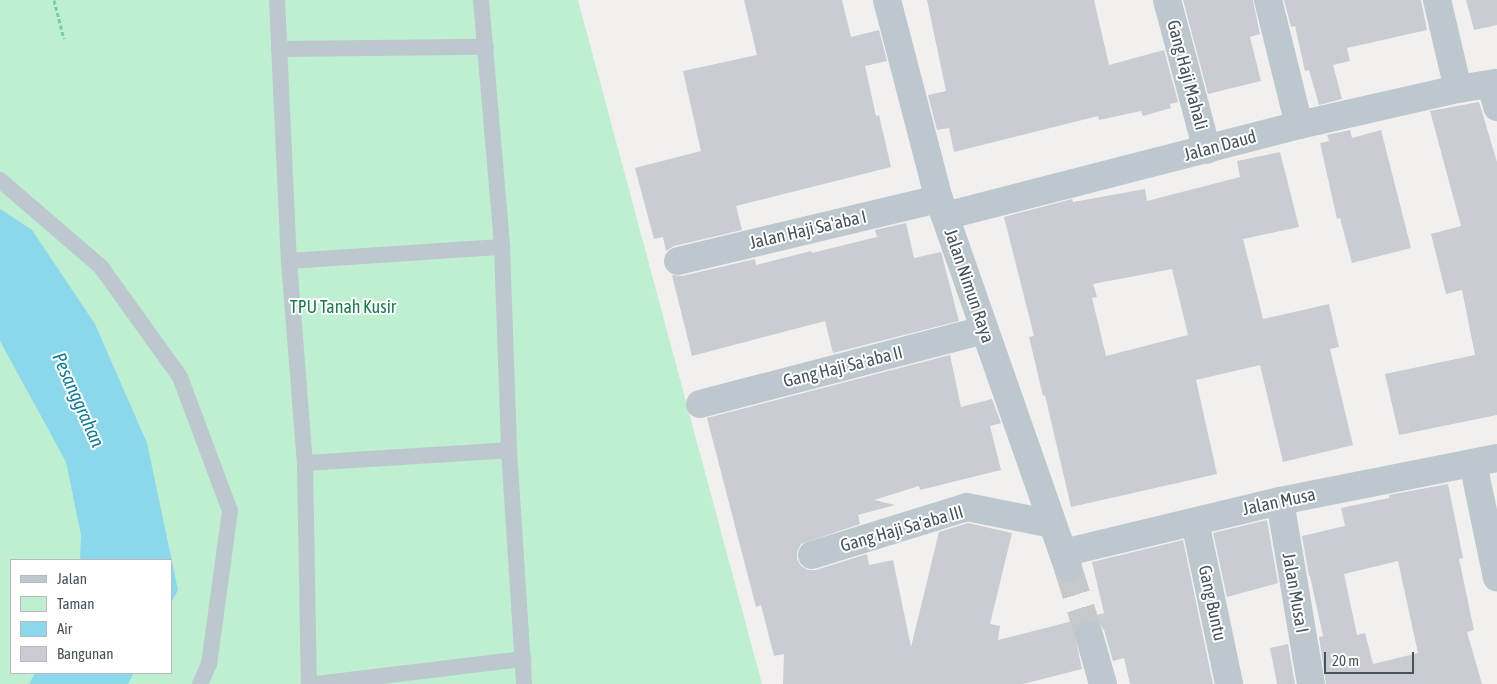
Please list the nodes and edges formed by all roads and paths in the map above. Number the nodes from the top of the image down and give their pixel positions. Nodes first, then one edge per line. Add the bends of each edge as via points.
1 (54, 0) edge
2 (277, 0) edge
3 (481, 0) edge
4 (887, 0) edge
5 (1167, 0) edge
6 (1268, 0) edge
7 (1436, 0) edge
8 (64, 39) dead end
9 (486, 47) junction
10 (279, 49) junction
11 (1458, 88) junction
12 (1495, 91) edge
13 (1298, 125) junction
14 (1207, 150) junction
15 (0, 180) edge
16 (942, 207) junction
17 (502, 247) junction
18 (289, 261) junction
19 (678, 261) dead end
20 (985, 330) junction
21 (700, 404) dead end
22 (509, 450) junction
23 (1485, 460) edge
24 (305, 463) junction
25 (1280, 501) junction
26 (1195, 522) junction
27 (1052, 524) junction
28 (812, 555) dead end
29 (1065, 560) joint
30 (1497, 578) edge
31 (1089, 635) tunnel mouth
32 (524, 659) junction
33 (200, 684) edge
34 (309, 684) edge
35 (316, 684) edge
36 (524, 684) edge
37 (1103, 684) edge
38 (1229, 684) edge
39 (1311, 684) edge

1 - 8 path
2 - 10 lane
3 - 9 lane
4 - 16 street, Jalan Nimun Raya
5 - 14 street, Gang Haji Mahali
6 - 13 street
7 - 11 street
9 - 10 lane
9 - 17 lane
10 - 18 lane
11 - 12 street, Jalan Daud
11 - 13 street, Jalan Daud
13 - 14 street, Jalan Daud
14 - 16 street, Jalan Daud
15 - 33 lane via 101,267 180,377 230,511 209,664
16 - 19 street, Jalan Haji Sa'aba I
16 - 20 street, Jalan Nimun Raya
17 - 18 lane
17 - 22 lane
18 - 24 lane
20 - 21 street, Gang Haji Sa'aba II
20 - 27 street, Jalan Nimun Raya
22 - 24 lane
22 - 32 lane
23 - 25 street, Jalan Musa
23 - 30 street
24 - 34 lane
25 - 26 street, Jalan Musa
25 - 39 street, Jalan Musa I
26 - 29 street, Jalan Musa
26 - 38 street, Gang Buntu
27 - 28 street, Gang Haji Sa'aba III via 967,508
27 - 29 street, Jalan Nimun Raya
31 - 37 street
32 - 35 lane
32 - 36 lane

